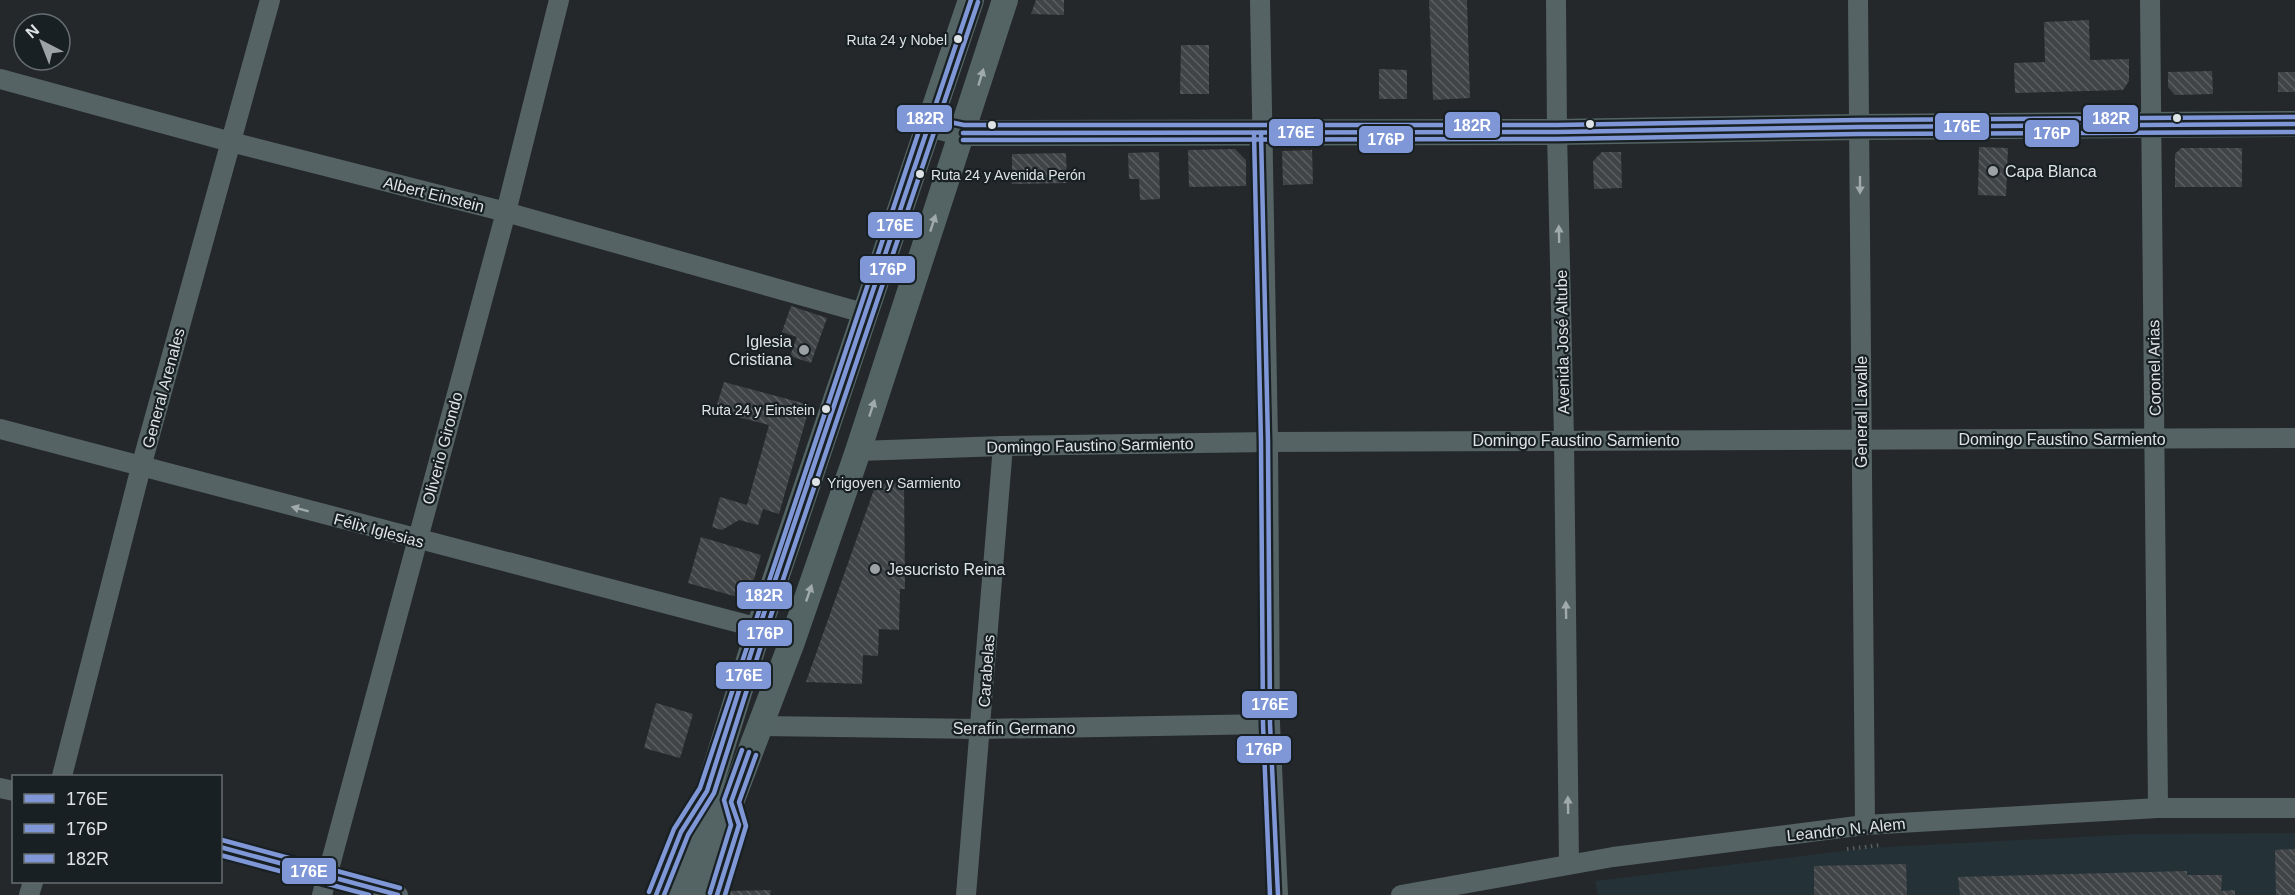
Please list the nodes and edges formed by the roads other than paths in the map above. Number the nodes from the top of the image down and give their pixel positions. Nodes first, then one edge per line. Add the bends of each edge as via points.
1 (270, 0) edge
2 (559, 0) edge
3 (971, 0) edge
4 (1005, 0) edge
5 (1260, 0) edge
6 (1556, 0) edge
7 (1858, 0) edge
8 (2150, 0) edge
9 (0, 79) edge
10 (929, 124) junction
11 (2295, 124) edge
12 (2152, 125) junction
13 (1859, 127) junction
14 (1557, 132) junction
15 (963, 133) junction
16 (1261, 133) junction
17 (231, 142) junction
18 (506, 212) junction
19 (867, 314) junction
20 (0, 429) edge
21 (2155, 438) junction
22 (2295, 438) edge
23 (1564, 440) junction
24 (1861, 440) junction
25 (1268, 442) junction
26 (1003, 446) junction
27 (858, 451) junction
28 (141, 467) junction
29 (417, 540) junction
30 (759, 628) junction
31 (1270, 724) junction
32 (758, 726) junction
33 (981, 729) junction
34 (63, 775) edge
35 (707, 791) junction
36 (730, 802) junction
37 (2158, 808) junction
38 (2295, 808) edge
39 (1865, 825) junction
40 (222, 848) edge
41 (1569, 864) junction
42 (327, 876) junction
43 (322, 895) edge
44 (398, 895) edge
45 (656, 895) edge
46 (676, 895) edge
47 (699, 895) edge
48 (717, 895) edge
49 (966, 895) edge
50 (1278, 895) edge
51 (1401, 895) edge

1 - 17 street, General Arenales
2 - 18 street, Oliverio Girondo
3 - 10 main road
15 -> 4 main road
5 - 16 street
6 - 14 street, Avenida José Altube
7 - 13 street, General Lavalle
8 - 12 street, Coronel Arias
9 - 17 street, Albert Einstein
10 - 15 main road
10 - 19 main road
11 - 12 main road
12 - 13 main road
12 - 21 street, Coronel Arias
13 - 14 main road
13 -> 24 street, General Lavalle
14 - 16 main road
23 -> 14 street, Avenida José Altube
15 - 16 main road
27 -> 15 main road
16 - 25 street
17 - 18 street, Albert Einstein
17 - 28 street, General Arenales
18 - 19 street, Albert Einstein
18 - 29 street, Oliverio Girondo
19 - 30 main road
20 - 28 street, Félix Iglesias
21 - 22 street, Domingo Faustino Sarmiento
21 - 24 street, Domingo Faustino Sarmiento
21 - 37 street, Coronel Arias
23 - 24 street, Domingo Faustino Sarmiento
23 - 25 street, Domingo Faustino Sarmiento
41 -> 23 street, Avenida José Altube
24 - 39 street, General Lavalle
25 - 26 street, Domingo Faustino Sarmiento
25 - 31 street
26 - 27 street, Domingo Faustino Sarmiento
26 - 33 street, Carabelas
32 -> 27 main road via 792,642
29 -> 28 street, Félix Iglesias
28 - 34 street, General Arenales
29 - 30 street, Félix Iglesias
29 - 42 street, Oliverio Girondo
30 - 35 main road
31 - 33 street, Serafín Germano
31 - 50 street
32 - 33 street, Serafín Germano
32 - 36 main road
33 - 49 street, Carabelas
35 - 45 street via 681,832
35 - 46 main road
36 - 47 main road
36 - 48 street via 739,825
37 - 38 street, Leandro N. Alem
37 - 39 street, Leandro N. Alem
39 - 41 street, Leandro N. Alem
40 - 42 street
41 - 51 street, Leandro N. Alem
42 - 43 street, Oliverio Girondo
42 - 44 street

